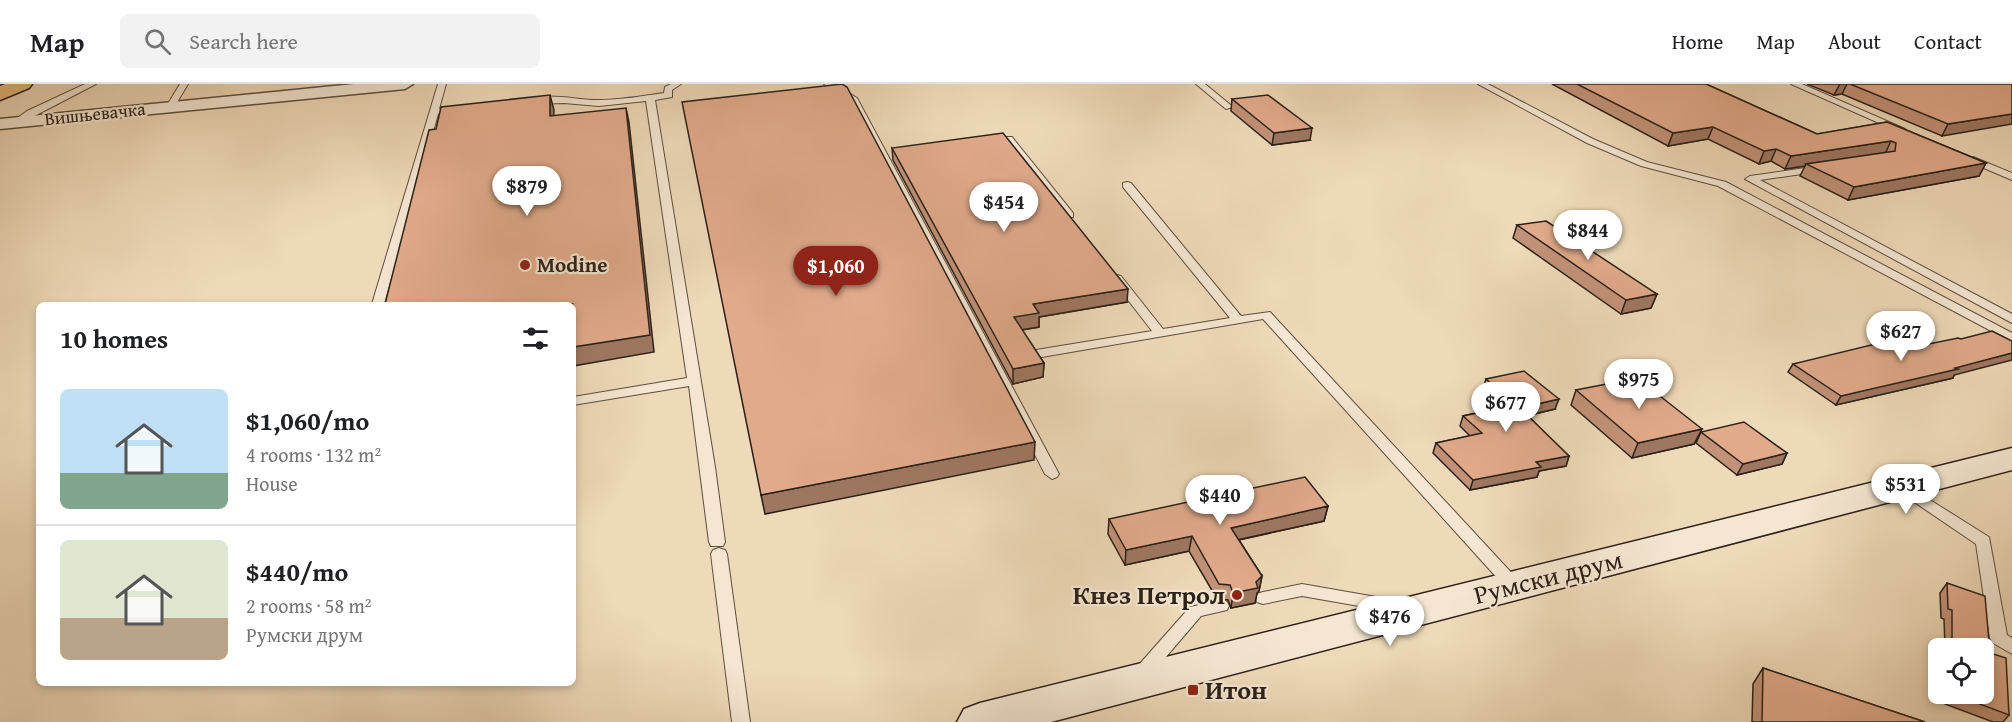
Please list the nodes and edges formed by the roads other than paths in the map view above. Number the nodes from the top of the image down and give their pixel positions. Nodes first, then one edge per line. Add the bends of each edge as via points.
1 (22, 84) edge
2 (92, 84) edge
3 (184, 84) edge
4 (405, 84) edge
5 (442, 84) edge
6 (677, 84) edge
7 (828, 84) edge
8 (1200, 84) edge
9 (1482, 84) edge
10 (1795, 84) edge
11 (0, 94) edge
12 (650, 98) junction
13 (521, 103) edge
14 (170, 107) junction
15 (1229, 107) dead end
16 (466, 109) edge
17 (434, 112) junction
18 (8, 123) edge
19 (1914, 135) edge
20 (1009, 139) edge
21 (1958, 154) edge
22 (1829, 167) edge
23 (2012, 177) edge
24 (1127, 185) dead end
25 (1074, 222) edge
26 (1110, 268) edge
27 (379, 302) edge
28 (2012, 319) edge
29 (1238, 320) junction
30 (1160, 333) junction
31 (2012, 338) edge
32 (1036, 354) edge
33 (694, 381) junction
34 (576, 401) edge
35 (2011, 460) edge
36 (1052, 474) dead end
37 (1904, 488) junction
38 (1514, 586) junction
39 (1263, 598) dead end
40 (1221, 606) dead end
41 (1413, 610) junction
42 (2012, 646) edge
43 (1132, 684) junction
44 (741, 722) edge
45 (980, 722) edge

1 - 11 main road
2 - 18 lane
3 - 14 lane
4 - 14 street, Вишњевачка
5 - 17 lane
6 - 12 lane via 668,89 669,95
7 - 36 lane via 853,98
8 - 15 lane
9 - 31 lane via 1590,141 1633,159 1722,184
10 - 19 lane
12 - 13 lane via 599,103
12 - 33 lane
14 - 18 street, Вишњевачка
16 - 17 lane
17 - 27 lane
20 - 25 lane
21 - 23 lane
22 - 28 lane via 1750,179
24 - 29 lane
26 - 30 lane
29 - 30 lane
29 - 38 lane via 1266,315
30 - 32 lane
33 - 34 lane
33 - 44 lane
35 - 37 main road, Румски друм
37 - 38 main road, Румски друм
37 - 42 lane via 1983,541 2000,638
38 - 41 main road, Румски друм
39 - 41 lane via 1302,590
40 - 43 lane via 1197,611
41 - 43 main road, Румски друм
43 - 45 main road, Румски друм

